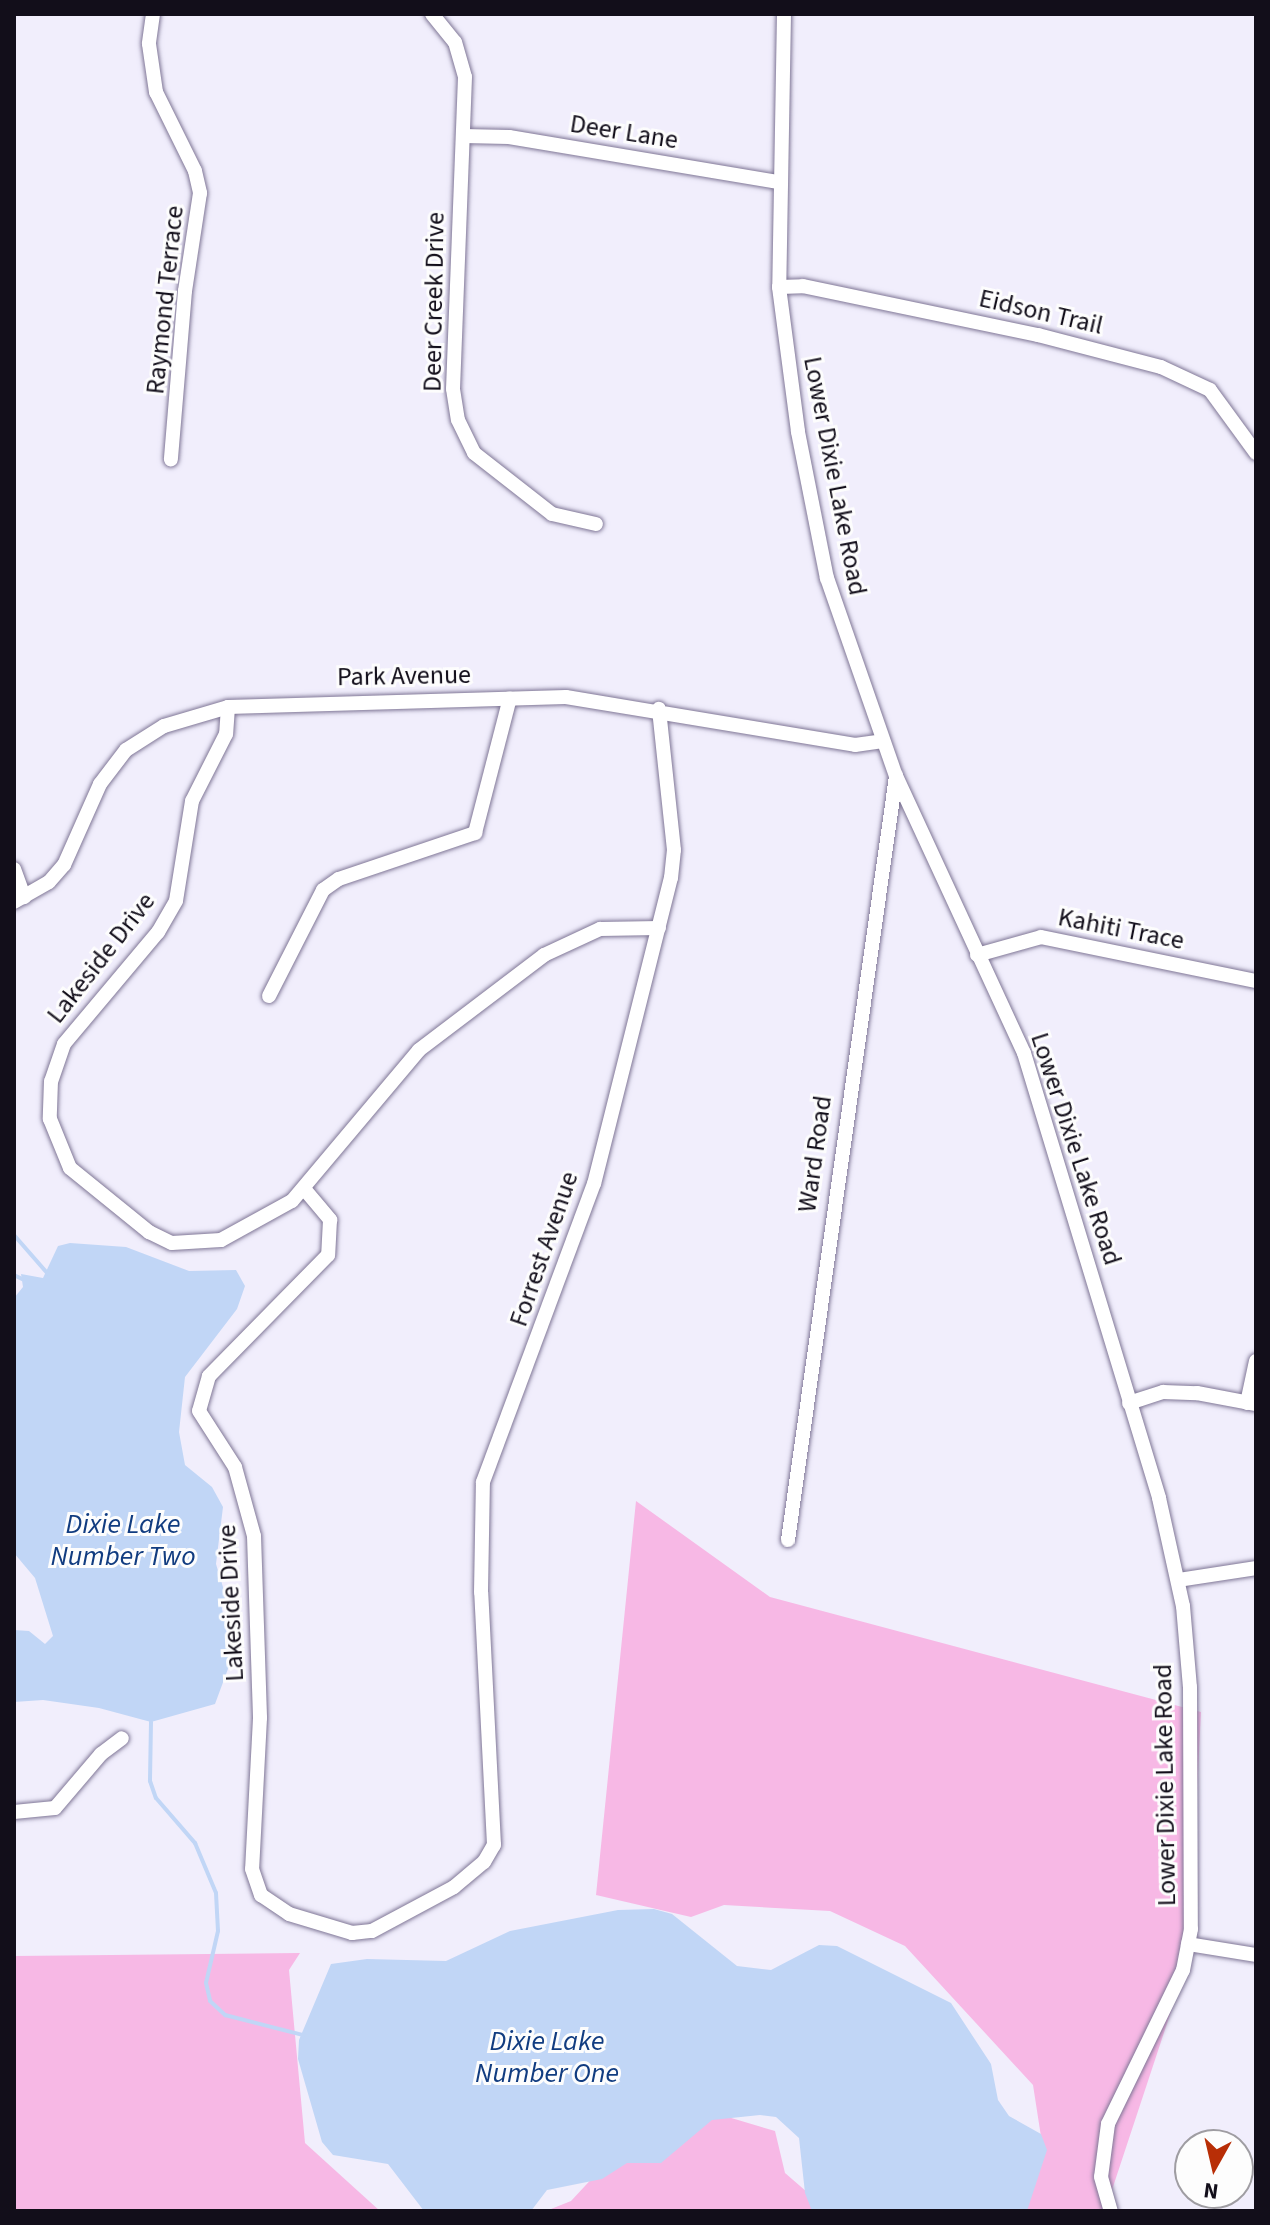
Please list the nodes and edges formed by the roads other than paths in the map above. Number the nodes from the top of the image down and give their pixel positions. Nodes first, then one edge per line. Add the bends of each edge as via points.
1 (153, 14) edge
2 (432, 14) edge
3 (784, 14) edge
4 (463, 136) junction
5 (777, 182) junction
6 (779, 287) junction
7 (1256, 453) edge
8 (171, 459) dead end
9 (596, 524) dead end
10 (510, 698) junction
11 (228, 707) junction
12 (659, 709) junction
13 (883, 741) junction
14 (896, 776) junction
15 (14, 869) edge
16 (19, 899) edge
17 (659, 928) junction
18 (977, 955) junction
19 (1256, 981) edge
20 (269, 996) dead end
21 (306, 1191) junction
22 (1256, 1361) edge
23 (1129, 1403) junction
24 (1251, 1404) edge
25 (788, 1540) dead end
26 (1256, 1568) edge
27 (1178, 1580) junction
28 (122, 1738) dead end
29 (496, 1804) joint
30 (14, 1812) edge
31 (1188, 1944) junction
32 (1256, 1955) edge
33 (1111, 2211) edge

1 - 8 street, Raymond Terrace via 149,44 156,92 195,171 200,193 185,291
2 - 4 street, Deer Creek Drive via 455,42 465,77
3 - 5 street, Lower Dixie Lake Road
4 - 5 street, Deer Lane via 509,137
4 - 9 street, Deer Creek Drive via 453,389 458,420 474,453 552,514
5 - 6 street, Lower Dixie Lake Road
6 - 7 street, Eidson Trail via 803,286 1023,331 1161,367 1210,390
6 - 13 street, Lower Dixie Lake Road via 813,520 843,629
10 - 11 street, Park Avenue
10 - 12 street, Park Avenue via 601,699
10 - 20 street via 475,833 339,879 323,890
11 - 16 street, Park Avenue via 164,726 126,750 100,784 64,865
11 - 21 street, Lakeside Drive via 226,734 192,801 176,901 158,932 64,1044 51,1081 50,1119 61,1152 82,1181 172,1243 197,1246 221,1240
12 - 13 street, Park Avenue via 855,745
12 - 17 street, Forrest Avenue via 674,850
13 - 14 street, Lower Dixie Lake Road
14 - 18 street, Lower Dixie Lake Road
14 - 25 street, Ward Road
15 - 16 street
17 - 21 street via 600,929 544,955 419,1050
17 - 29 street, Forrest Avenue via 594,1184 483,1482 481,1592
18 - 19 street, Kahiti Trace via 1041,937
18 - 23 street, Lower Dixie Lake Road via 1029,1068
21 - 29 street, Lakeside Drive via 330,1220 328,1255 209,1376 198,1399 202,1421 235,1467 251,1513 260,1718 252,1869 261,1895 303,1919 352,1933 372,1931 454,1887 484,1862 494,1845
22 - 24 street
23 - 24 street via 1186,1392
23 - 27 street, Lower Dixie Lake Road
26 - 27 street
27 - 31 street, Lower Dixie Lake Road via 1190,1687
28 - 30 street via 101,1754 55,1808
31 - 32 street
31 - 33 street, Lower Dixie Lake Road via 1183,1970 1108,2124 1101,2177

